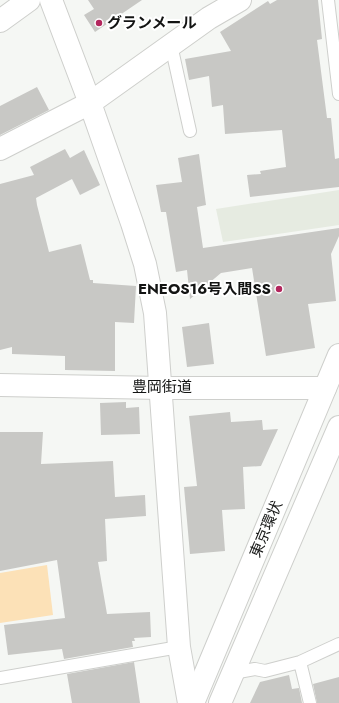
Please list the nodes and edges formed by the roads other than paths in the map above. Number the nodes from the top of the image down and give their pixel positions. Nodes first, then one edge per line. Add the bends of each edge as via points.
1 (28, 0) edge
2 (51, 0) edge
3 (240, 0) edge
4 (328, 0) edge
5 (0, 21) edge
6 (171, 45) junction
7 (339, 94) edge
8 (90, 103) junction
9 (190, 131) dead end
10 (0, 149) edge
11 (339, 355) edge
12 (0, 385) edge
13 (162, 388) junction
14 (325, 388) junction
15 (339, 427) edge
16 (339, 644) edge
17 (179, 647) junction
18 (300, 662) junction
19 (233, 673) junction
20 (0, 678) edge
21 (189, 703) edge
22 (193, 703) edge
23 (220, 703) edge
24 (310, 703) edge

1 - 5 main road
2 - 8 main road
3 - 6 main road
4 - 7 lane
6 - 8 main road
6 - 9 lane
8 - 10 main road
8 - 13 main road via 146,264 155,313
11 - 14 main road, 東京環状
12 - 13 main road, 豊岡街道
13 - 14 main road, 豊岡街道
13 - 17 main road
14 - 22 main road, 東京環状
15 - 19 main road, 東京環状
16 - 18 lane
17 - 20 lane
17 - 21 main road
18 - 19 lane via 265,671 255,669
18 - 24 lane
19 - 23 main road, 東京環状

